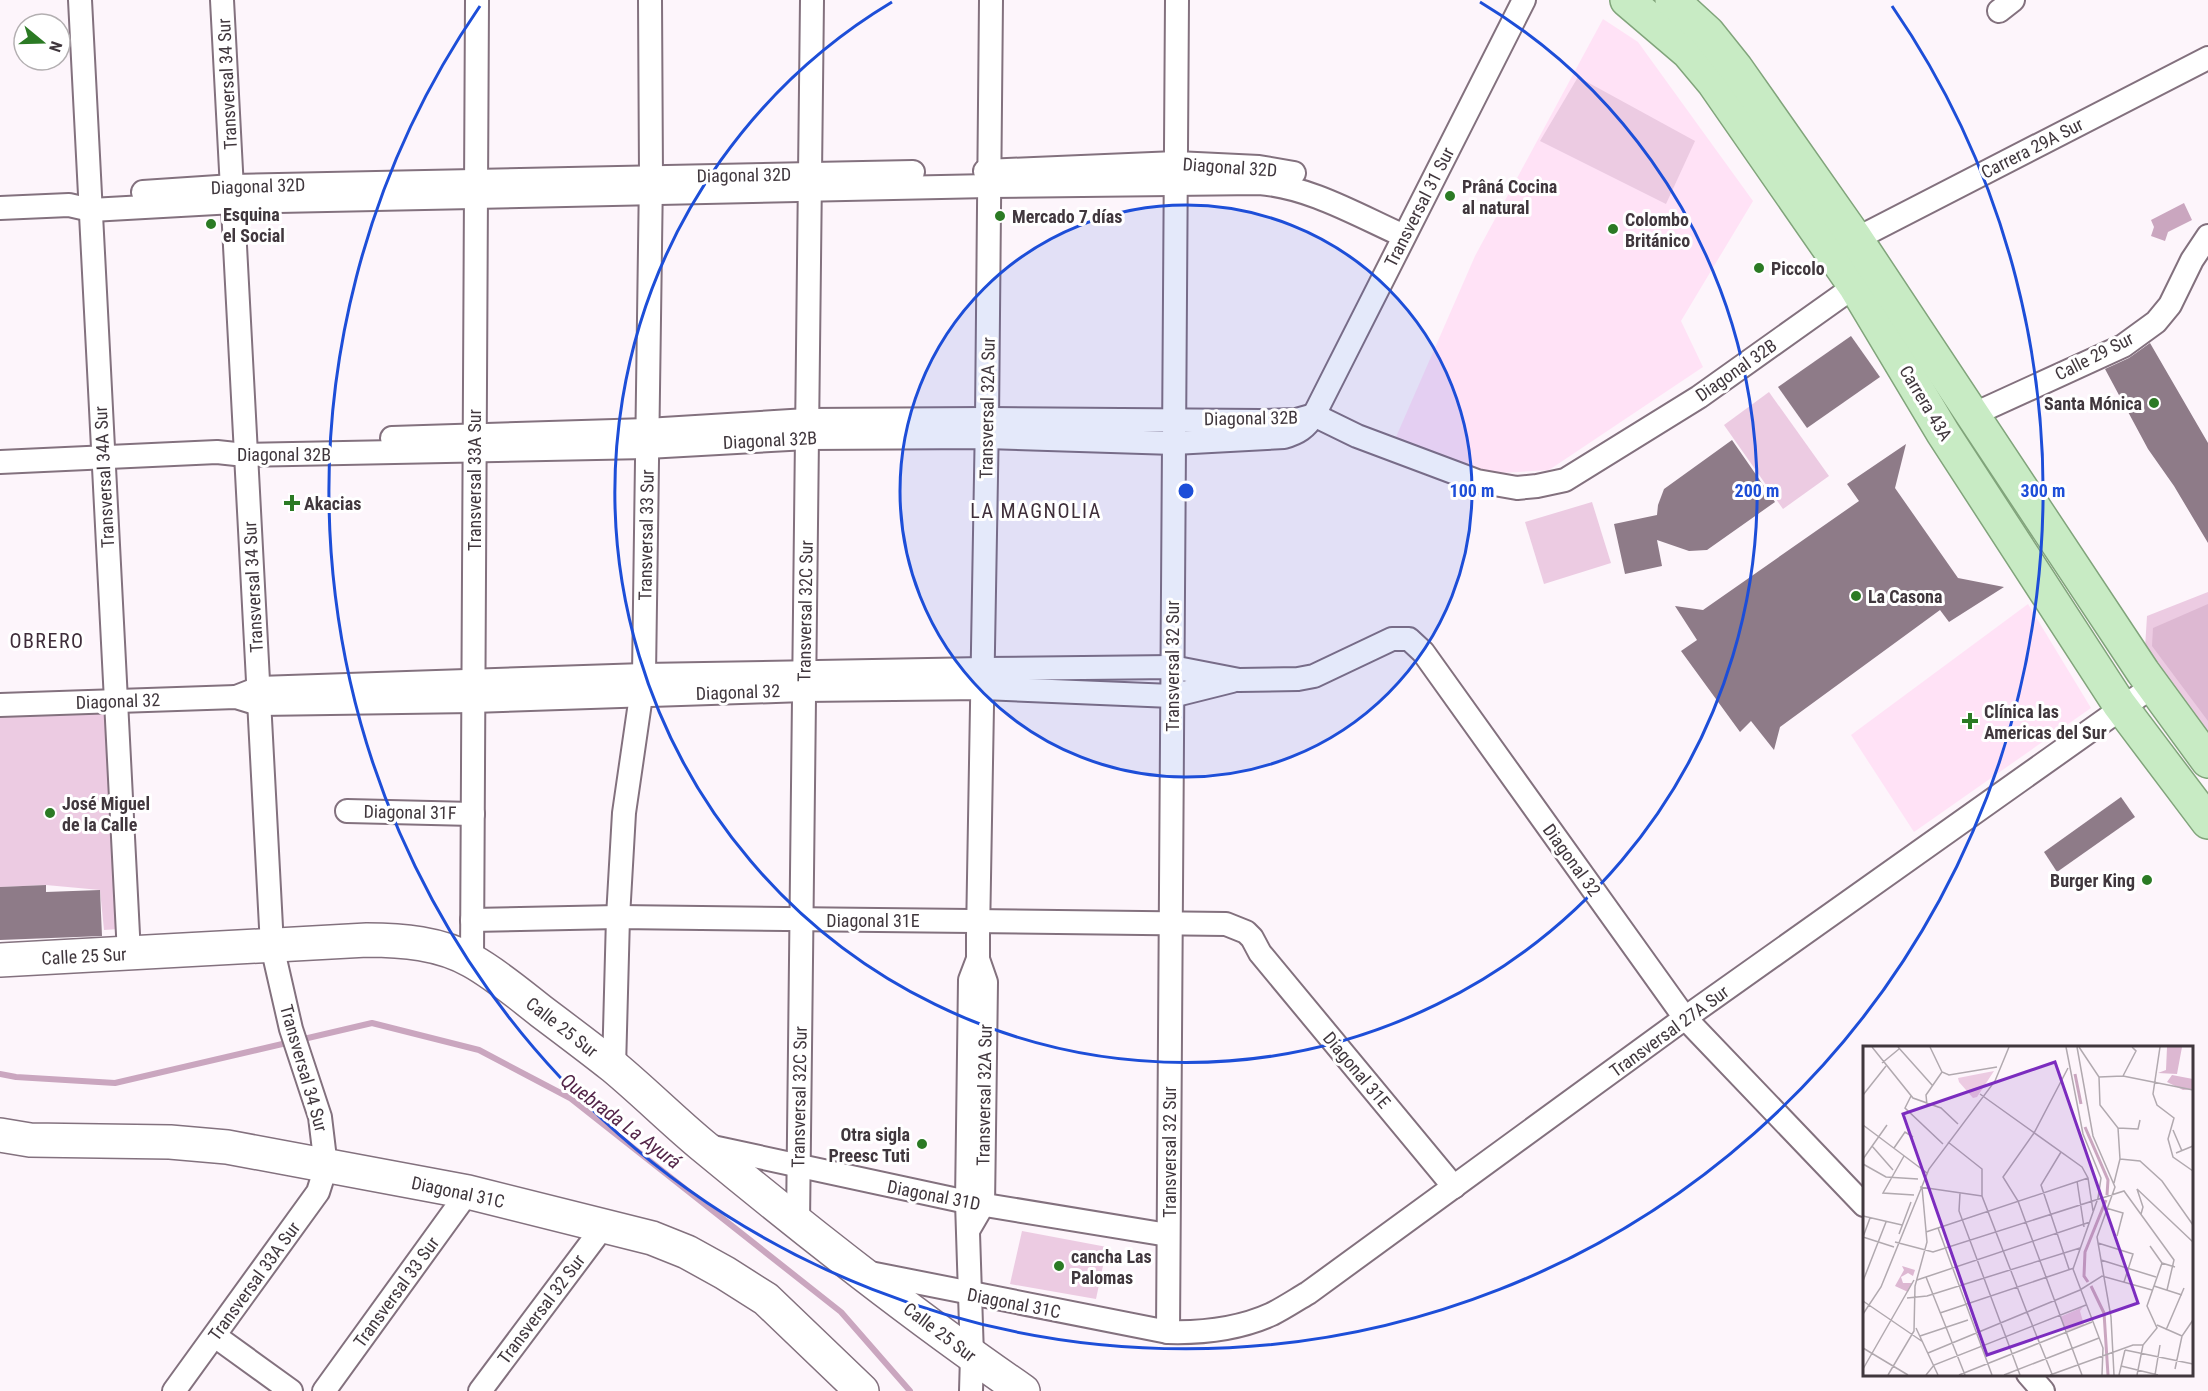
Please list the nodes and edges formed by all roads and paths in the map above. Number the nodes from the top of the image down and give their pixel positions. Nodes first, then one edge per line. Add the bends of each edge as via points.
1 (80, 0) edge
2 (222, 0) edge
3 (477, 0) edge
4 (650, 0) edge
5 (812, 0) edge
6 (991, 0) edge
7 (1177, 0) edge
8 (1524, 0) edge
9 (1627, 0) edge
10 (1672, 0) edge
11 (2208, 58) edge
12 (1175, 173) junction
13 (989, 178) junction
14 (810, 182) junction
15 (650, 185) junction
16 (476, 189) junction
17 (233, 194) junction
18 (90, 203) junction
19 (0, 208) edge
20 (1407, 230) junction
21 (2208, 236) edge
22 (1856, 239) junction
23 (1855, 286) junction
24 (1314, 415) junction
25 (1972, 415) junction
26 (1174, 419) junction
27 (987, 428) junction
28 (807, 429) junction
29 (647, 438) junction
30 (475, 443) junction
31 (1174, 443) junction
32 (244, 449) junction
33 (103, 457) junction
34 (0, 462) edge
35 (1172, 667) junction
36 (983, 679) junction
37 (804, 680) junction
38 (1239, 680) junction
39 (643, 685) junction
40 (2153, 686) junction
41 (473, 691) junction
42 (259, 696) junction
43 (1172, 696) junction
44 (117, 700) junction
45 (0, 705) edge
46 (2122, 707) junction
47 (2208, 761) edge
48 (347, 811) dead end
49 (473, 814) junction
50 (2208, 822) edge
51 (618, 924) junction
52 (801, 926) junction
53 (979, 928) junction
54 (1170, 930) junction
55 (472, 937) junction
56 (272, 946) junction
57 (129, 954) junction
58 (0, 960) edge
59 (1685, 1018) junction
60 (614, 1068) junction
61 (0, 1135) edge
62 (701, 1144) junction
63 (326, 1167) junction
64 (798, 1167) junction
65 (1454, 1187) junction
66 (468, 1192) junction
67 (975, 1204) junction
68 (1863, 1204) edge
69 (798, 1223) junction
70 (603, 1227) junction
71 (1168, 1235) junction
72 (861, 1271) junction
73 (970, 1294) junction
74 (1168, 1332) junction
75 (214, 1336) junction
76 (972, 1375) edge
77 (2030, 1376) edge
78 (174, 1391) edge
79 (291, 1391) edge
80 (324, 1391) edge
81 (480, 1391) edge
82 (862, 1391) edge
83 (1023, 1391) edge
84 (2043, 1391) edge

1 - 18 street, Transversal 34A Sur
2 - 17 street, Transversal 34 Sur
3 - 16 street, Transversal 33A Sur
4 - 15 street, Transversal 33 Sur
5 - 14 street, Transversal 32C Sur
6 - 13 street, Transversal 32A Sur
7 - 12 street, Transversal 32 Sur
8 - 20 street, Transversal 31 Sur
9 - 23 main road, Carrera 43A via 1688,52 1714,83
10 - 22 main road, Carrera 43A via 1708,33 1737,68
11 - 22 street, Carrera 29A Sur
12 - 13 street, Diagonal 32D
12 - 20 street, Diagonal 32D via 1281,184
12 - 26 street, Transversal 32 Sur
13 - 14 street, Diagonal 32D
13 - 27 street, Transversal 32A Sur
14 - 15 street, Diagonal 32D
14 - 28 street, Transversal 32C Sur
15 - 16 street, Diagonal 32D
15 - 29 street, Transversal 33 Sur
16 - 17 street, Diagonal 32D
16 - 30 street, Transversal 33A Sur
17 - 18 street, Diagonal 32D
17 - 32 street, Transversal 34 Sur
18 - 19 street, Diagonal 32D
18 - 33 street, Transversal 34A Sur
20 - 24 street, Transversal 31 Sur
21 - 25 street, Calle 29 Sur via 2170,305 2156,322 2123,346
22 - 25 main road, Carrera 43A
23 - 24 street, Diagonal 32B via 1700,397 1564,480 1517,488 1477,481 1357,436
23 - 46 main road, Carrera 43A via 1943,433
24 - 26 street, Diagonal 32B via 1296,420
24 - 31 street, Diagonal 32B via 1307,426 1284,437
25 - 40 main road, Carrera 43A
26 - 27 street, Diagonal 32B
26 - 31 street, Transversal 32 Sur
27 - 28 street, Diagonal 32B
27 - 31 street, Diagonal 32B
27 - 36 street, Transversal 32A Sur
28 - 29 street, Diagonal 32B
28 - 37 street, Transversal 32C Sur
29 - 30 street, Diagonal 32B
29 - 39 street, Transversal 33 Sur
30 - 32 street, Diagonal 32B
30 - 41 street, Transversal 33A Sur
31 - 35 street, Transversal 32 Sur
32 - 33 street, Diagonal 32B
32 - 42 street, Transversal 34 Sur
33 - 34 street, Diagonal 32B
33 - 44 street, Transversal 34A Sur
35 - 36 street, Diagonal 32
35 - 38 street, Diagonal 32
35 - 43 street, Transversal 32 Sur
36 - 37 street, Diagonal 32
36 - 43 street, Diagonal 32
36 - 53 street, Transversal 32A Sur
37 - 39 street, Diagonal 32
37 - 52 street, Transversal 32C Sur
38 - 43 street, Diagonal 32
38 - 59 street, Diagonal 32 via 1314,676 1392,639 1409,639 1423,652
39 - 41 street, Diagonal 32
39 - 51 street, Transversal 33 Sur via 624,813
40 - 46 street, Transversal 27A Sur
40 - 47 main road, Carrera 43A
41 - 42 street, Diagonal 32
41 - 49 street, Transversal 33A Sur
42 - 44 street, Diagonal 32
42 - 56 street, Transversal 34 Sur
43 - 54 street, Transversal 32 Sur
44 - 45 street, Diagonal 32
44 - 57 street, Transversal 34A Sur
46 - 50 main road, Carrera 43A
46 - 59 street, Transversal 27A Sur
48 - 49 street, Diagonal 31F
49 - 55 street, Transversal 33A Sur
51 - 52 street, Diagonal 31E
51 - 55 street, Diagonal 31E
51 - 60 street, Transversal 33 Sur
52 - 53 street, Diagonal 31E
52 - 64 street, Transversal 32C Sur
53 - 54 street, Diagonal 31E
53 - 67 street, Transversal 32A Sur via 978,959 986,982
54 - 65 street, Diagonal 31E via 1234,940 1260,953
54 - 71 street, Transversal 32 Sur
55 - 56 main road, Calle 25 Sur via 431,946 401,940
55 - 60 main road, Calle 25 Sur via 495,975
56 - 57 main road, Calle 25 Sur
56 - 63 street, Transversal 34 Sur via 291,1029 320,1117
57 - 58 main road, Calle 25 Sur
59 - 65 street, Transversal 27A Sur
59 - 68 street, Diagonal 32
60 - 62 main road, Calle 25 Sur
61 - 63 main road, Diagonal 31C via 30,1140 228,1147
62 - 64 street, Diagonal 31D
62 - 69 main road, Calle 25 Sur
63 - 66 main road, Diagonal 31C
63 - 75 street, Transversal 33A Sur via 318,1192
64 - 67 street, Diagonal 31D
64 - 69 street, Transversal 32C Sur
65 - 74 street, Transversal 27A Sur via 1308,1293 1272,1314 1234,1327 1198,1333
66 - 70 main road, Diagonal 31C
66 - 80 street, Transversal 33 Sur
67 - 71 street, Diagonal 31D
67 - 73 street, Transversal 32A Sur via 969,1229
69 - 72 main road, Calle 25 Sur
70 - 81 street, Transversal 32 Sur
70 - 82 main road, Diagonal 31C via 652,1239 725,1272 766,1299
71 - 74 street, Transversal 32 Sur
72 - 73 street, Diagonal 31C
72 - 76 main road, Calle 25 Sur
73 - 74 street, Diagonal 31C
73 - 76 street, Transversal 32A Sur
75 - 78 street, Transversal 33A Sur
75 - 79 street
76 - 83 main road, Calle 25 Sur
77 - 84 street

